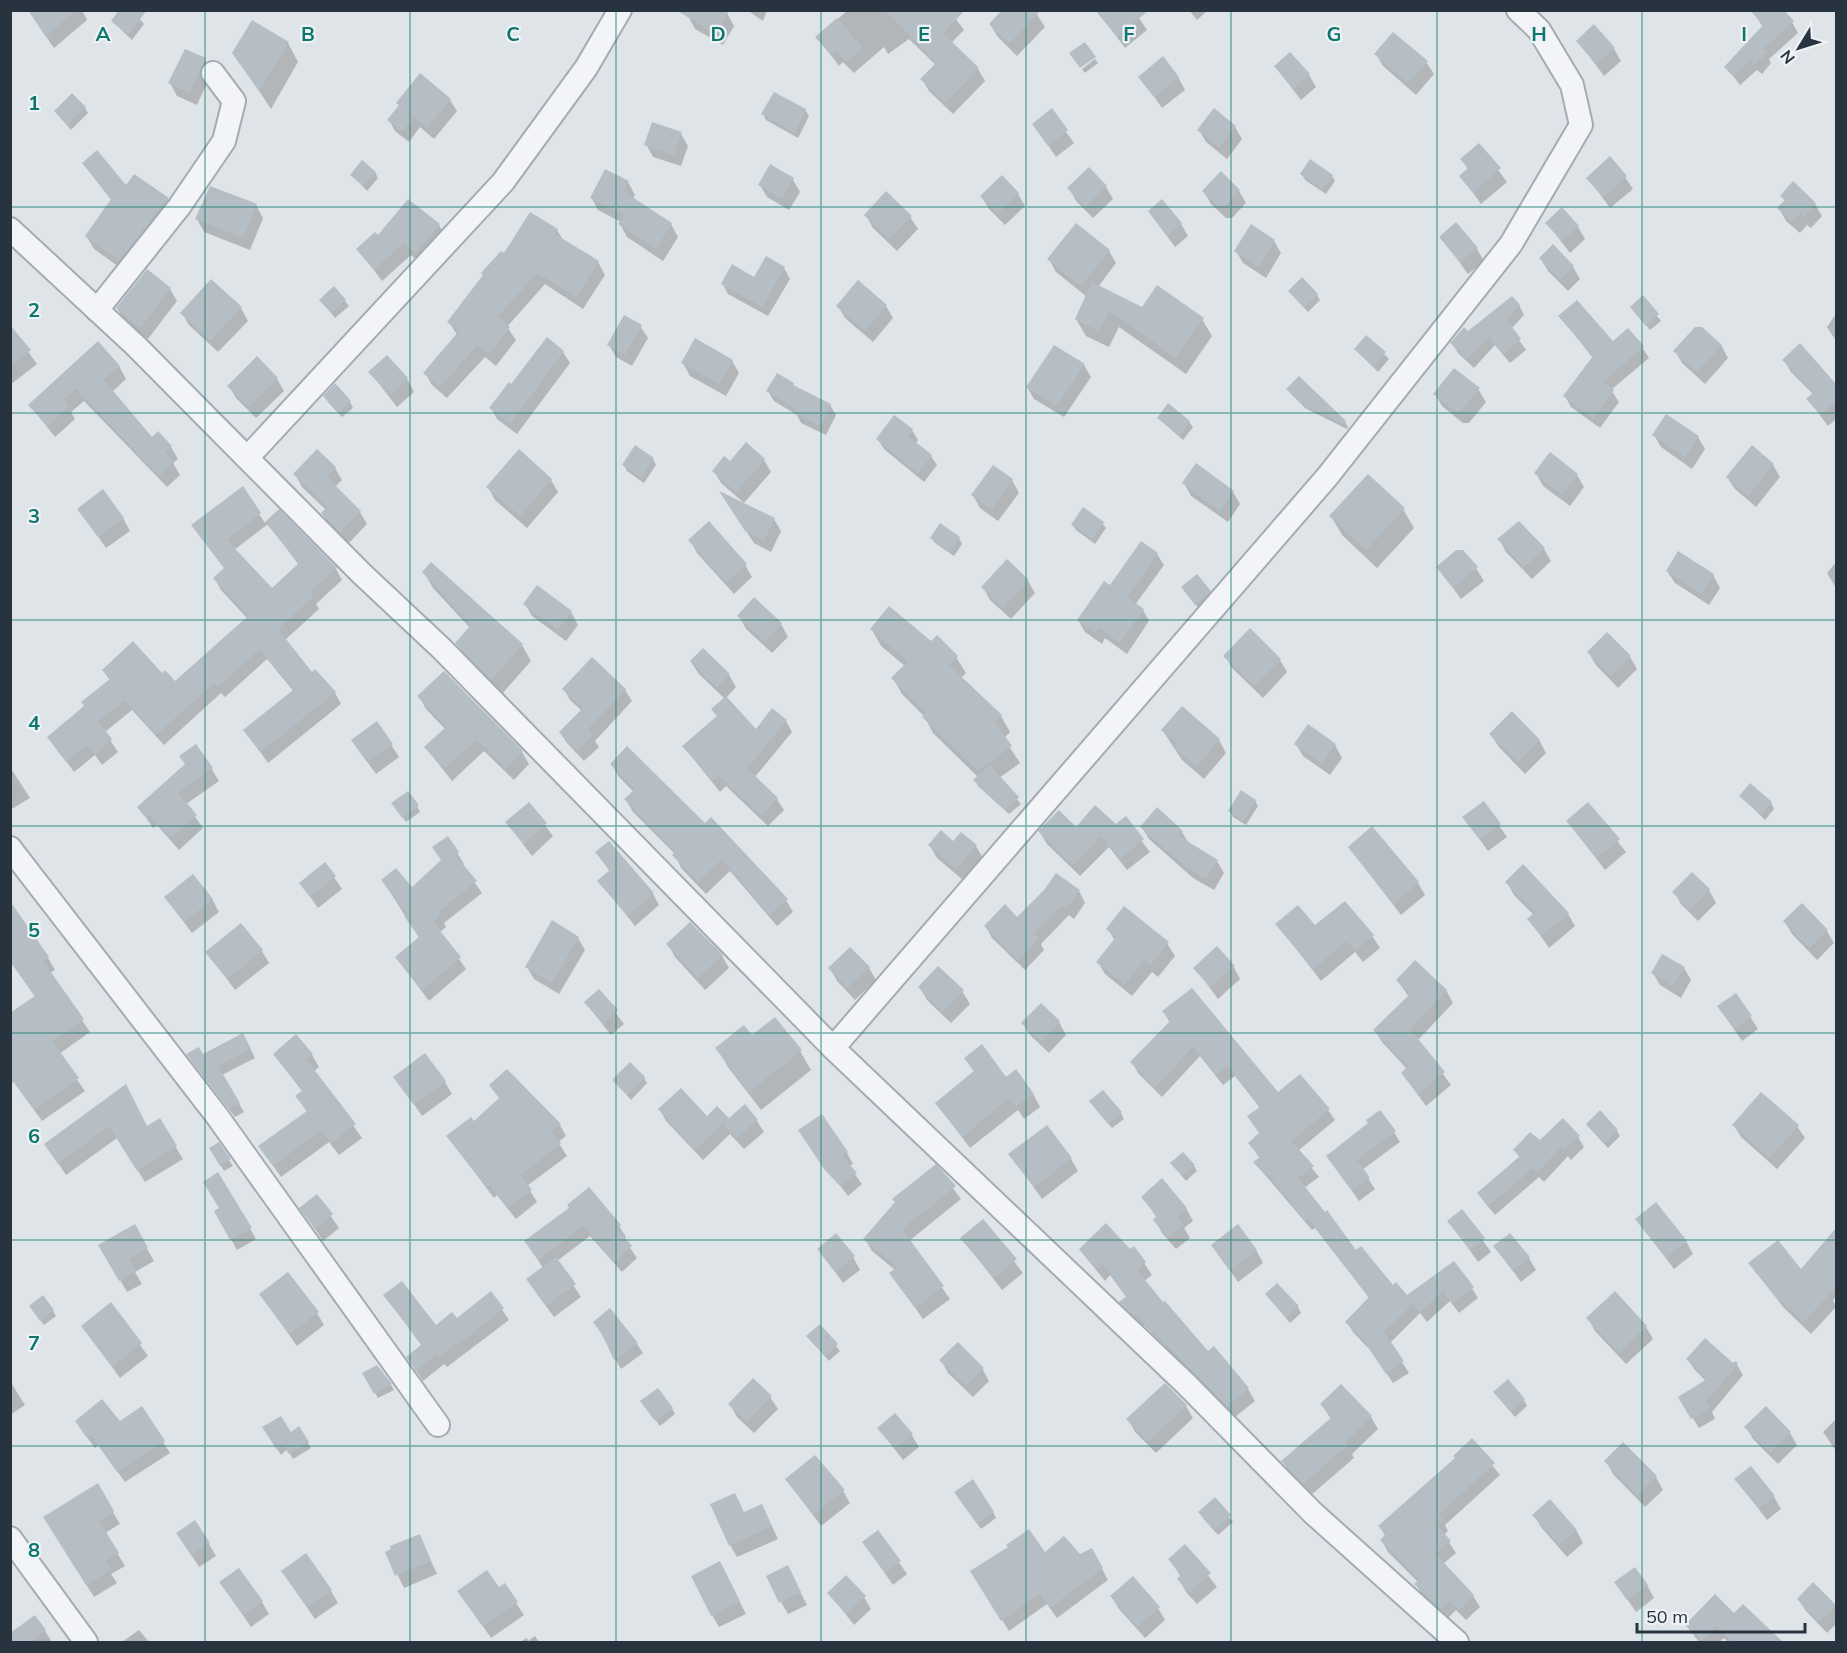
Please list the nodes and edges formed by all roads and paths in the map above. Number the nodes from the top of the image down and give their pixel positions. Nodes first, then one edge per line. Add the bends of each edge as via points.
1 (620, 10) edge
2 (1518, 10) edge
3 (213, 73) dead end
4 (10, 229) edge
5 (97, 310) junction
6 (247, 458) junction
7 (10, 848) edge
8 (833, 1048) junction
9 (438, 1425) dead end
10 (10, 1538) edge
11 (87, 1642) edge
12 (1456, 1642) edge

1 - 6 street via 586,68 504,182
2 - 8 street via 1539,30 1572,85 1581,125 1511,244 1327,477
3 - 5 street via 234,101 224,141 179,207
4 - 5 street
5 - 6 street
6 - 8 street via 442,649
7 - 9 street via 217,1116
8 - 12 street via 1186,1384 1312,1513
10 - 11 street

